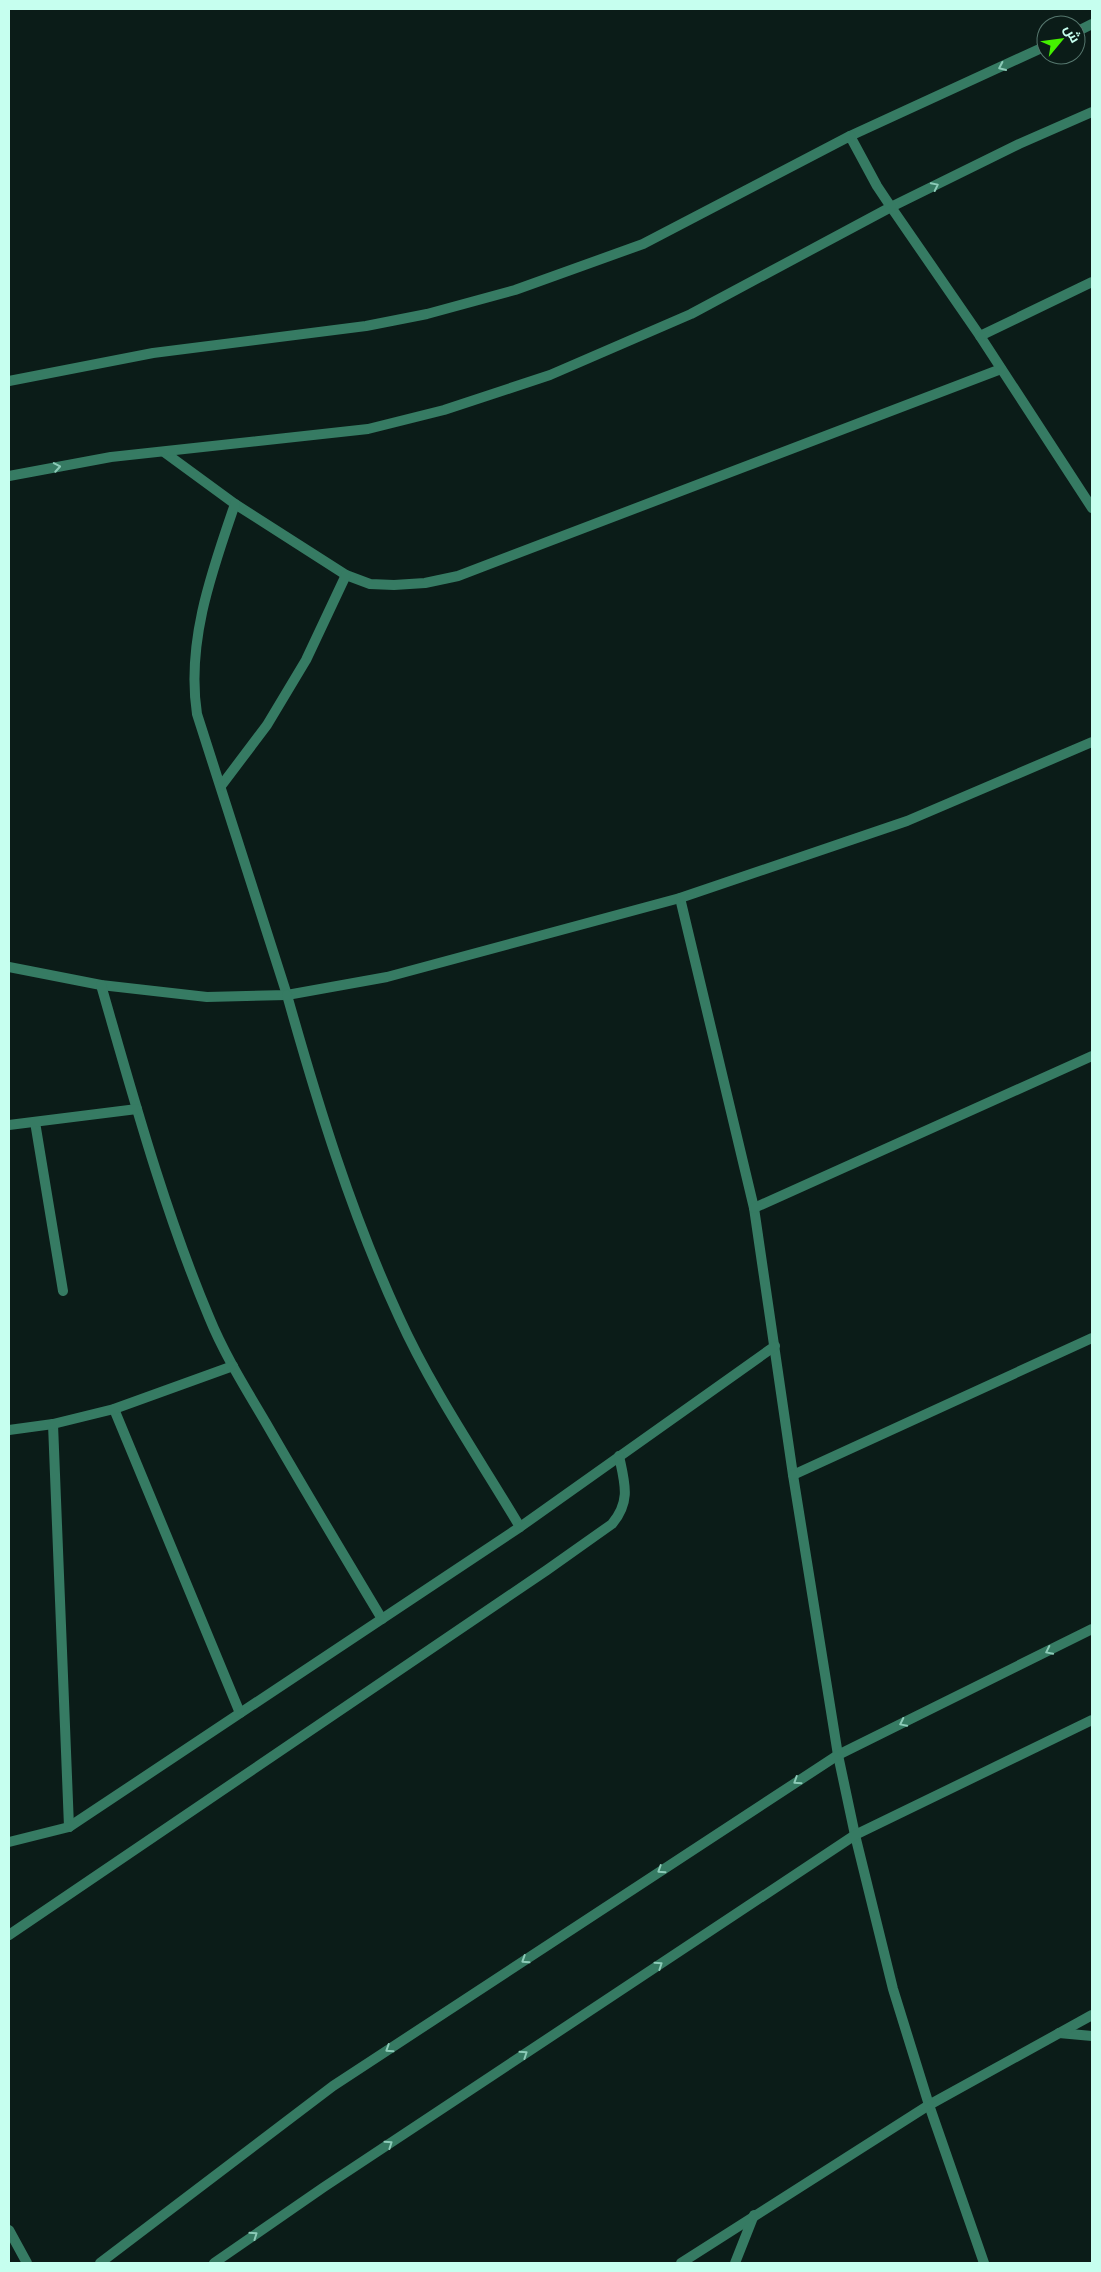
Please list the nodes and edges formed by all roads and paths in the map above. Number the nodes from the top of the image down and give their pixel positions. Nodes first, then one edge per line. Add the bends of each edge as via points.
1 (1036, 51) edge
2 (1092, 112) edge
3 (850, 136) junction
4 (891, 207) junction
5 (1092, 282) edge
6 (980, 336) junction
7 (1001, 369) junction
8 (9, 381) edge
9 (164, 452) junction
10 (9, 476) edge
11 (235, 504) junction
12 (1092, 508) edge
13 (346, 575) junction
14 (1092, 742) edge
15 (221, 786) junction
16 (680, 898) junction
17 (9, 967) edge
18 (101, 985) junction
19 (287, 995) junction
20 (1092, 1056) edge
21 (137, 1109) junction
22 (35, 1122) junction
23 (9, 1125) edge
24 (754, 1208) junction
25 (63, 1292) dead end
26 (1092, 1338) edge
27 (775, 1346) junction
28 (233, 1366) junction
29 (114, 1409) junction
30 (53, 1424) junction
31 (9, 1430) edge
32 (620, 1456) junction
33 (793, 1475) junction
34 (520, 1527) junction
35 (382, 1619) junction
36 (1092, 1629) edge
37 (240, 1713) junction
38 (1092, 1720) edge
39 (838, 1755) junction
40 (69, 1826) junction
41 (855, 1835) junction
42 (9, 1842) edge
43 (9, 1935) edge
44 (1092, 2015) edge
45 (1059, 2033) junction
46 (1092, 2036) edge
47 (929, 2105) junction
48 (754, 2215) junction
49 (9, 2230) edge
50 (27, 2263) edge
51 (100, 2263) edge
52 (214, 2263) edge
53 (681, 2263) edge
54 (735, 2263) edge
55 (984, 2263) edge

1 -> 3 street
4 -> 2 street
3 - 4 street
3 - 8 street via 643,244 515,290 427,314 366,326 153,353
4 - 6 street
4 - 9 street via 691,314 550,375 444,410 368,429
5 - 6 street
6 - 7 street
7 - 12 street
7 - 13 street via 458,576 394,585 370,584
10 -> 9 street via 111,457
9 - 11 street
11 - 13 street
11 - 15 street via 204,605 196,646 193,688 196,714
13 - 15 street via 306,660 267,725
14 - 16 street via 907,821
15 - 19 street
16 - 19 street via 387,977
16 - 24 street
17 - 18 street
18 - 19 street via 207,997
18 - 21 street
19 - 34 street via 319,1109 346,1188 399,1319
20 - 24 street
21 - 22 street
21 - 28 street via 185,1254 209,1318
22 - 23 street
22 - 25 street
24 - 27 street
26 - 33 street
27 - 32 street
27 - 33 street
28 - 29 street
28 - 35 street
29 - 30 street
29 - 37 street
30 - 31 street
30 - 40 street
32 - 34 street
32 - 43 street via 626,1498 612,1524
33 - 39 street
34 - 35 street
35 - 37 street
36 -> 39 street
37 - 40 street
38 - 41 street
39 - 41 street
39 -> 51 street via 332,2086
40 - 42 street
41 - 47 street via 893,1989
52 -> 41 street
44 - 45 street
45 - 46 street
45 - 47 street
47 - 48 street
47 - 55 street
48 - 53 street
48 - 54 street
49 - 50 street

